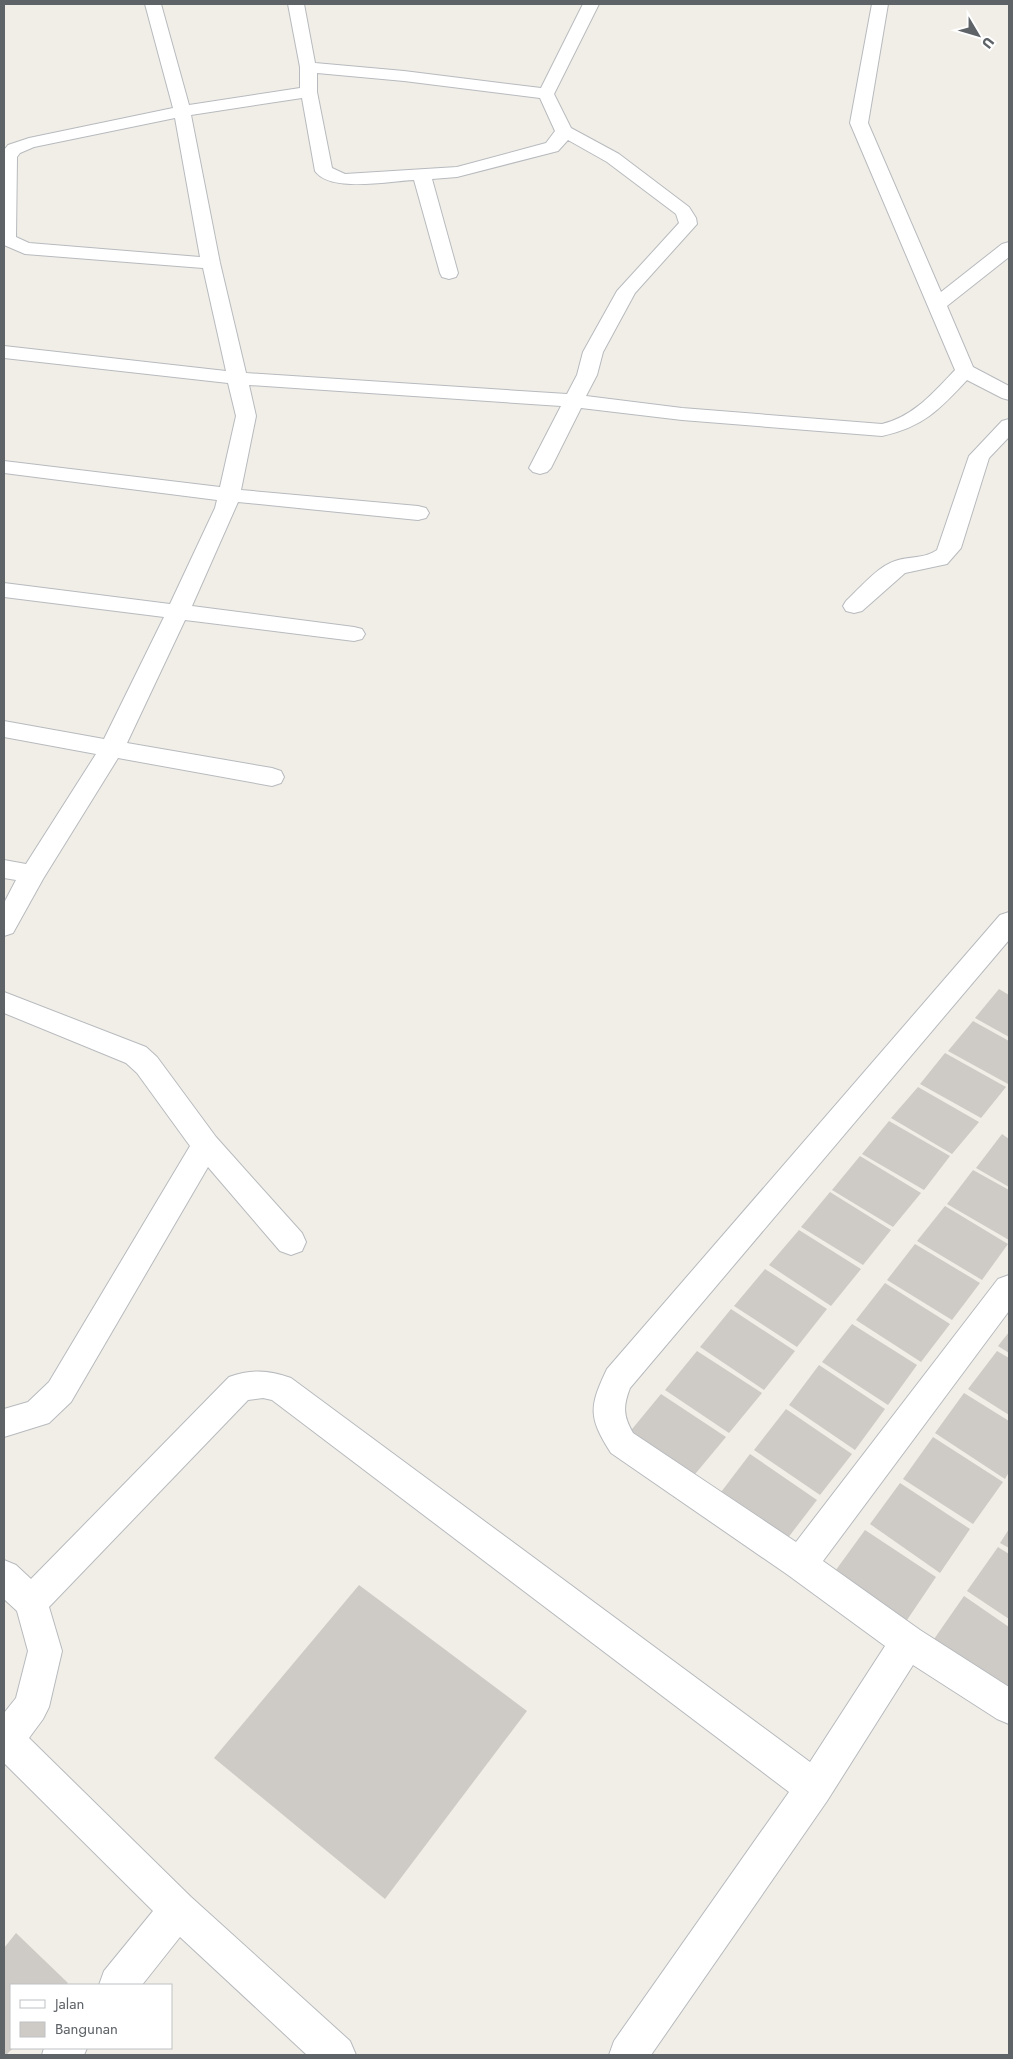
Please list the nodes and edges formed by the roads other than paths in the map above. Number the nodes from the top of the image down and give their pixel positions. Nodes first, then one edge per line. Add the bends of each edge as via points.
1 (153, 4) edge
2 (296, 4) edge
3 (591, 4) edge
4 (875, 4) edge
5 (308, 67) junction
6 (308, 92) junction
7 (546, 94) junction
8 (182, 112) junction
9 (564, 130) junction
10 (422, 175) junction
11 (1009, 248) edge
12 (211, 263) junction
13 (449, 273) dead end
14 (938, 304) junction
15 (4, 352) edge
16 (964, 371) junction
17 (237, 378) junction
18 (1009, 394) edge
19 (574, 401) junction
20 (1009, 425) edge
21 (4, 467) edge
22 (540, 468) dead end
23 (230, 495) junction
24 (418, 513) dead end
25 (4, 590) edge
26 (854, 606) dead end
27 (178, 611) junction
28 (354, 634) dead end
29 (4, 729) edge
30 (112, 748) junction
31 (272, 776) dead end
32 (4, 869) edge
33 (33, 874) junction
34 (1009, 922) edge
35 (4, 926) edge
36 (4, 1002) edge
37 (206, 1145) junction
38 (291, 1242) dead end
39 (1009, 1288) edge
40 (4, 1423) edge
41 (800, 1564) junction
42 (4, 1576) edge
43 (31, 1602) junction
44 (908, 1642) junction
45 (1009, 1708) edge
46 (5, 1741) edge
47 (814, 1788) junction
48 (178, 1910) junction
49 (119, 1984) edge
50 (336, 2055) edge
51 (628, 2055) edge

1 - 8 street
2 - 5 street
3 - 7 street
4 - 14 street via 859,123
5 - 6 street
5 - 7 street
6 - 8 street
6 - 10 street via 324,171 328,174 344,179
7 - 9 street
8 - 12 street
8 - 12 street via 28,143 14,149 8,156 7,240 25,248
9 - 10 street via 552,146 545,149 457,172
9 - 19 street via 613,158 682,210 688,224 627,291 593,352 587,375
10 - 13 street
11 - 14 street
12 - 17 street
14 - 16 street
15 - 17 street
16 - 18 street
16 - 19 street via 920,415 895,428 882,430 682,414
17 - 19 street
17 - 23 street via 246,416
19 - 22 street
20 - 26 street via 979,456 946,555 935,562 899,567
21 - 23 street
23 - 24 street
23 - 27 street
25 - 27 street
27 - 28 street
27 - 30 street
29 - 30 street
30 - 31 street
30 - 33 street
32 - 33 street
33 - 35 street
34 - 41 street via 618,1379 608,1402 611,1425 622,1443
36 - 37 street via 136,1055 147,1064
37 - 38 street
37 - 40 street via 60,1392 38,1413
39 - 41 street
41 - 44 street
42 - 43 street
43 - 46 street via 45,1651 31,1707
43 - 47 street via 240,1387 263,1384 280,1388
44 - 45 street
44 - 47 street
46 - 48 street
47 - 51 street
48 - 49 street
48 - 50 street

